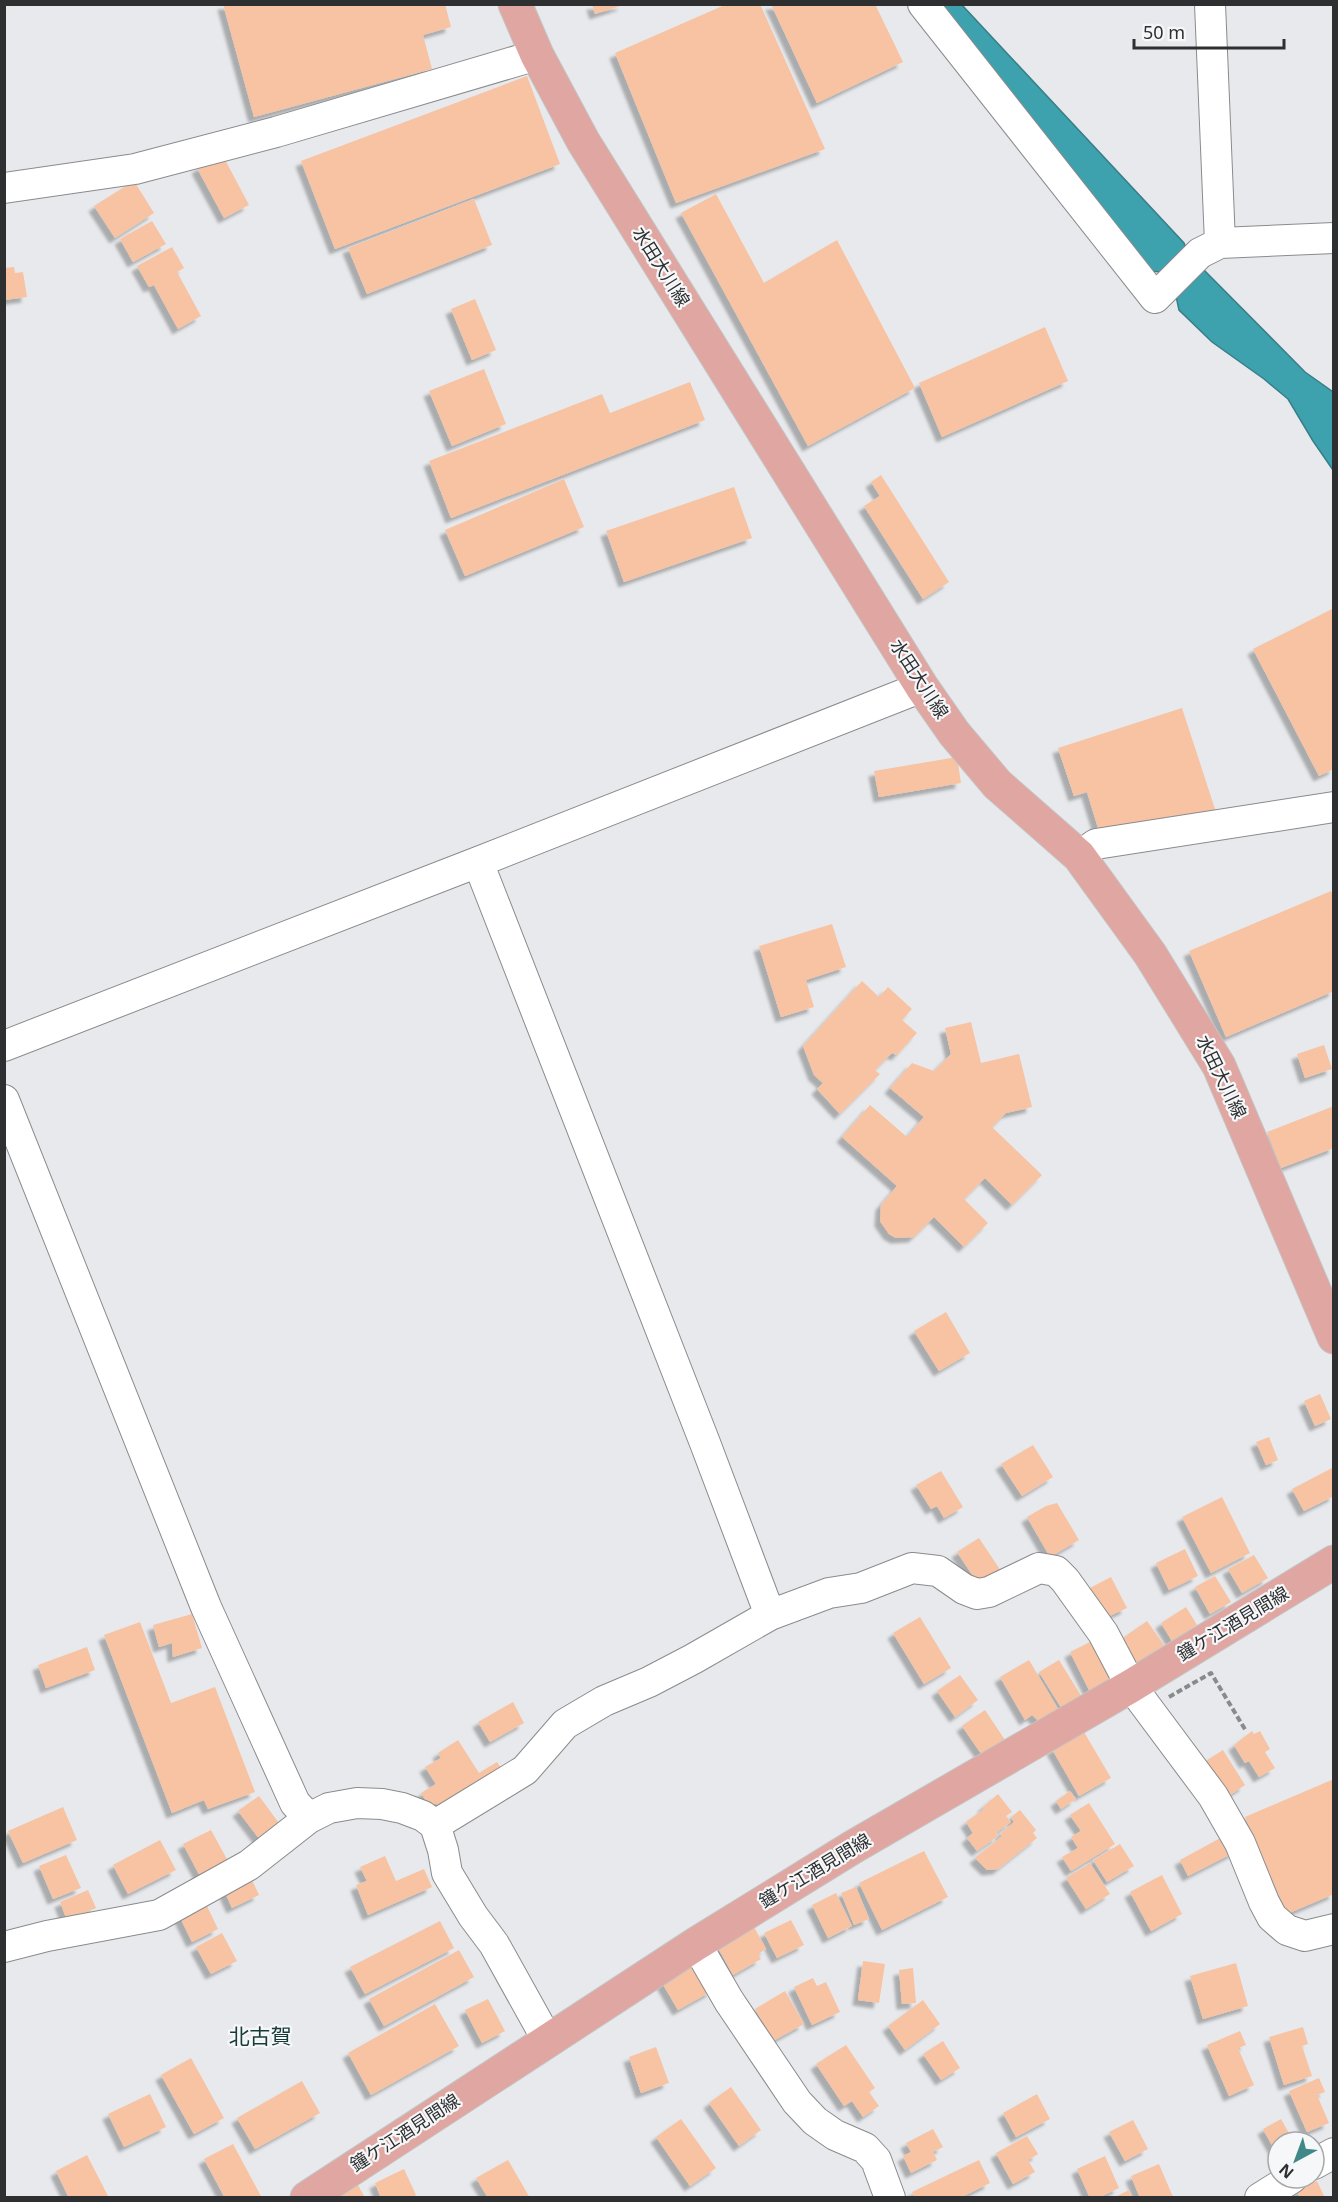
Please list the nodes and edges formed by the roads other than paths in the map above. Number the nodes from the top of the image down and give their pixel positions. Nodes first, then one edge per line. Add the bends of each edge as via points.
1 (923, 4) edge
2 (1210, 4) edge
3 (515, 5) edge
4 (537, 55) junction
5 (4, 188) edge
6 (1334, 238) edge
7 (1220, 243) junction
8 (922, 687) junction
9 (1334, 807) edge
10 (1079, 856) junction
11 (478, 862) junction
12 (4, 1046) edge
13 (4, 1100) edge
14 (1334, 1337) edge
15 (1329, 1565) edge
16 (770, 1615) junction
17 (1139, 1697) junction
18 (309, 1818) junction
19 (435, 1825) junction
20 (1334, 1929) edge
21 (696, 1944) junction
22 (4, 1947) edge
23 (548, 2041) junction
24 (1273, 2190) edge
25 (307, 2198) edge
26 (890, 2198) edge
27 (1260, 2198) edge

1 - 7 street via 1155,297 1200,253
2 - 7 street
3 - 4 main road, 水田大川線
4 - 5 street via 135,169
4 - 8 main road, 水田大川線 via 583,141
6 - 7 street
8 - 10 main road, 水田大川線 via 997,784
8 - 11 street
9 - 10 street via 1096,844
10 - 14 main road, 水田大川線 via 1150,954 1219,1066
11 - 12 street
11 - 16 street
13 - 18 street via 206,1607 295,1803
15 - 17 main road, 鐘ケ江酒見間線
16 - 17 street via 912,1568 938,1571 977,1594 1039,1568 1056,1571 1103,1633
16 - 19 street via 565,1724 525,1770
17 - 20 street via 1213,1796 1240,1843 1272,1917 1287,1930 1305,1936
17 - 21 main road, 鐘ケ江酒見間線 via 853,1847
18 - 19 street via 329,1808 382,1804 423,1816
18 - 22 street via 249,1865 159,1916 48,1935
19 - 23 street via 447,1874 494,1944
21 - 23 main road, 鐘ケ江酒見間線
21 - 26 street via 797,2102 835,2135 865,2148 876,2160
23 - 25 main road, 鐘ケ江酒見間線
24 - 27 street

